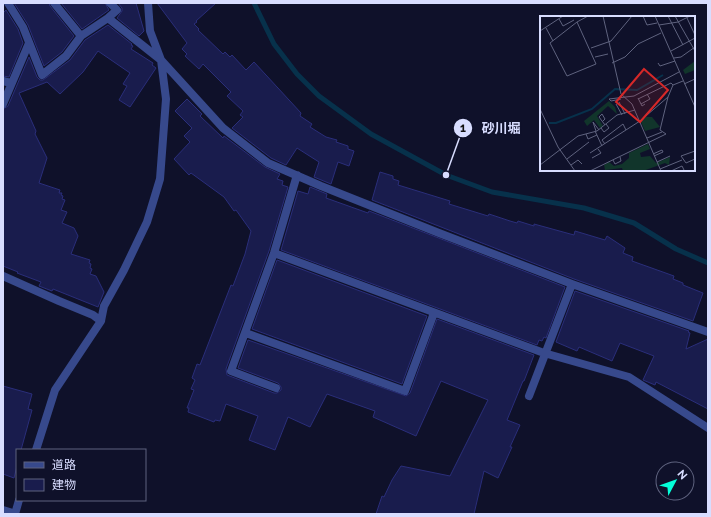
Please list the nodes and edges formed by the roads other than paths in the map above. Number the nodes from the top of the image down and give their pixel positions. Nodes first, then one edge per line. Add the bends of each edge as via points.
1 (8, 3) edge
2 (110, 3) edge
3 (148, 3) edge
4 (58, 4) edge
5 (108, 18) junction
6 (81, 36) junction
7 (29, 43) junction
8 (161, 60) junction
9 (7, 82) edge
10 (3, 104) edge
11 (297, 175) junction
12 (274, 253) junction
13 (3, 276) edge
14 (572, 284) junction
15 (434, 313) junction
16 (101, 321) junction
17 (708, 332) edge
18 (246, 333) junction
19 (544, 353) junction
20 (276, 388) dead end
21 (529, 396) dead end
22 (708, 428) edge
23 (36, 449) edge
24 (19, 501) edge
25 (3, 510) edge
26 (15, 514) edge

1 - 7 street via 23,27
2 - 5 street via 117,10
3 - 8 street via 150,31
4 - 6 street
5 - 6 street
5 - 8 street
6 - 7 street via 66,56 42,75
7 - 9 street
8 - 11 street via 223,128 268,163
8 - 16 street via 166,99 160,179 147,222 104,306
9 - 10 street
11 - 12 street
11 - 14 street
12 - 15 street
12 - 18 street
13 - 16 street via 93,315
14 - 17 street
14 - 19 street
15 - 18 street via 405,391
15 - 19 street
16 - 23 street via 55,390
18 - 20 street via 231,371
19 - 21 street
19 - 22 street via 629,377
24 - 26 street
25 - 26 street

